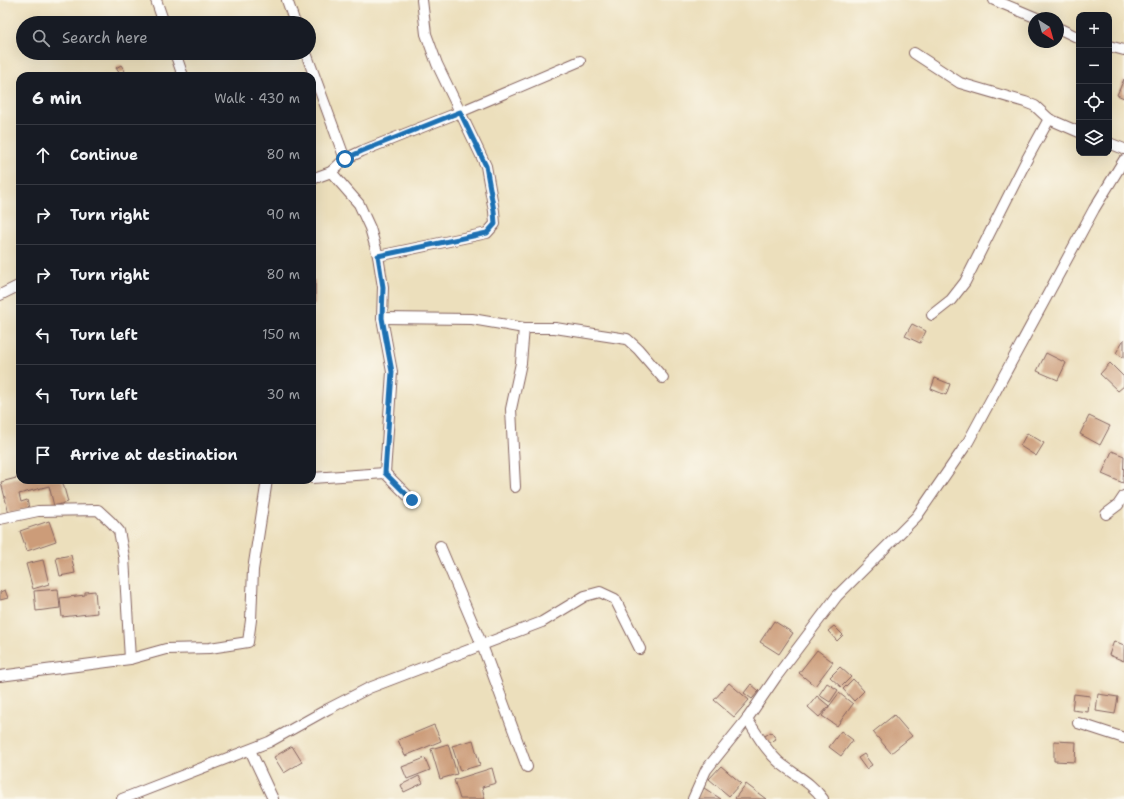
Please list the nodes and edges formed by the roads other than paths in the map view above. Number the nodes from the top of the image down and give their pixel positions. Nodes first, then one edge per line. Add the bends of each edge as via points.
1 (156, 0) edge
2 (287, 0) edge
3 (422, 0) edge
4 (994, 0) edge
5 (1028, 15) edge
6 (162, 16) edge
7 (293, 16) edge
8 (1064, 31) edge
9 (1076, 37) edge
10 (1112, 47) edge
11 (1124, 50) edge
12 (914, 52) dead end
13 (177, 60) edge
14 (309, 60) edge
15 (580, 61) dead end
16 (182, 72) edge
17 (313, 72) edge
18 (316, 80) edge
19 (460, 112) junction
20 (1049, 119) junction
21 (1076, 131) edge
22 (1112, 144) edge
23 (1124, 149) edge
24 (345, 159) junction
25 (1124, 160) edge
26 (331, 172) junction
27 (316, 178) edge
28 (378, 256) junction
29 (16, 287) edge
30 (0, 295) edge
31 (932, 315) dead end
32 (382, 318) junction
33 (524, 328) junction
34 (663, 378) dead end
35 (385, 473) junction
36 (316, 478) edge
37 (266, 484) edge
38 (515, 487) dead end
39 (1124, 496) edge
40 (412, 500) dead end
41 (1106, 514) dead end
42 (0, 519) edge
43 (440, 546) dead end
44 (482, 645) junction
45 (640, 649) dead end
46 (130, 659) junction
47 (0, 676) edge
48 (747, 719) junction
49 (1078, 724) dead end
50 (1124, 738) edge
51 (250, 750) junction
52 (527, 767) dead end
53 (122, 799) edge
54 (273, 799) edge
55 (692, 799) edge
56 (823, 799) edge

1 - 6 street
2 - 7 street
3 - 19 street via 426,34
4 - 5 street
8 - 9 street
10 - 11 street
12 - 20 street via 960,83 1035,106
13 - 16 street
14 - 17 street
15 - 19 street
18 - 24 street
19 - 24 street
19 - 28 street via 486,166 495,224 487,233
20 - 21 street
20 - 31 street via 965,282 952,300
22 - 23 street
24 - 26 street
25 - 48 street via 1094,209 968,442 917,516 837,596
26 - 27 street
26 - 28 street via 360,204
28 - 32 street via 383,287
29 - 30 street
32 - 33 street via 472,319
32 - 35 street via 392,372
33 - 34 street via 555,328 627,339
33 - 38 street via 521,363 511,409
35 - 36 street
35 - 40 street
37 - 46 street via 254,570 248,642 210,648 166,649
39 - 41 street via 1118,506
42 - 46 street via 38,511 98,510 111,522 119,532 124,557
43 - 44 street
44 - 45 street via 542,622 585,596 600,592 615,599
44 - 51 street via 369,688
44 - 52 street
46 - 47 street
48 - 55 street via 706,770
48 - 56 street via 763,744 780,762 815,788
49 - 50 street
51 - 53 street
51 - 54 street

